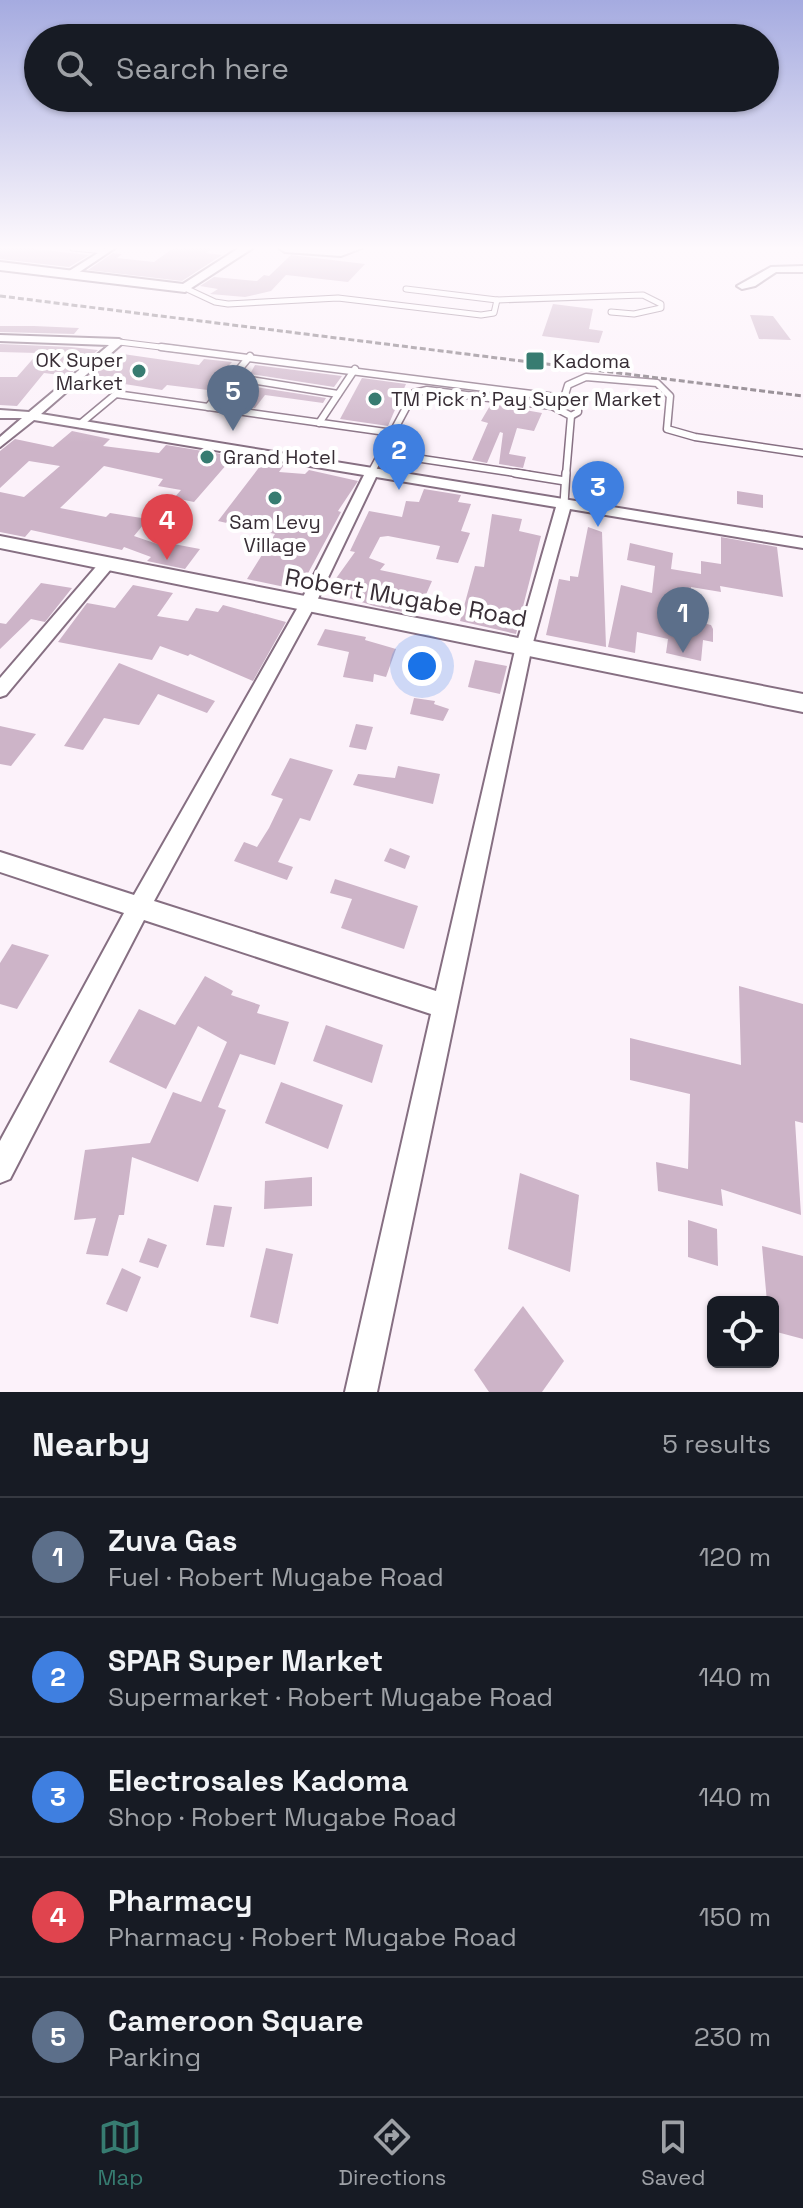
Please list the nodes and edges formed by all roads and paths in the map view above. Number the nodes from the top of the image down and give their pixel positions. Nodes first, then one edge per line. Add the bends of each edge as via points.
1 (464, 313) edge
2 (494, 313) edge
3 (0, 338) edge
4 (103, 340) junction
5 (119, 342) junction
6 (250, 356) junction
7 (355, 369) junction
8 (232, 377) junction
9 (338, 394) junction
10 (564, 398) junction
11 (208, 407) junction
12 (0, 414) edge
13 (26, 415) junction
14 (571, 416) junction
15 (319, 423) junction
16 (80, 424) junction
17 (0, 430) edge
18 (393, 433) junction
19 (0, 443) edge
20 (382, 453) junction
21 (803, 453) edge
22 (371, 473) junction
23 (564, 492) junction
24 (0, 542) edge
25 (803, 543) edge
26 (106, 565) junction
27 (306, 607) junction
28 (524, 646) junction
29 (0, 690) edge
30 (803, 703) edge
31 (0, 862) edge
32 (140, 905) junction
33 (447, 1007) junction
34 (0, 1169) edge
35 (361, 1392) edge

1 - 2 lane
3 - 4 street
4 - 5 street
4 - 13 street
5 - 6 lane
5 - 13 street
6 - 7 lane
6 - 8 lane
7 - 9 lane
7 - 10 lane
8 - 9 lane
8 - 11 lane
9 - 15 lane
10 - 14 lane via 578,403 578,412
10 - 21 lane via 568,385 586,377 657,383 670,396 667,429
11 - 15 lane
11 - 16 lane via 116,394
12 - 13 street
13 - 16 street
13 - 17 street
13 - 19 street
14 - 18 lane via 552,406 419,391
14 - 23 lane
15 - 18 lane
16 - 22 street
18 - 20 lane
20 - 22 lane
20 - 23 lane
22 - 23 street
22 - 27 street
23 - 25 street
23 - 28 street
24 - 26 street, Robert Mugabe Road
26 - 27 street, Robert Mugabe Road
26 - 29 street
27 - 28 street, Robert Mugabe Road
27 - 32 street
28 - 30 street, Robert Mugabe Road
28 - 33 street
31 - 32 street
32 - 33 street
32 - 34 street
33 - 35 street

